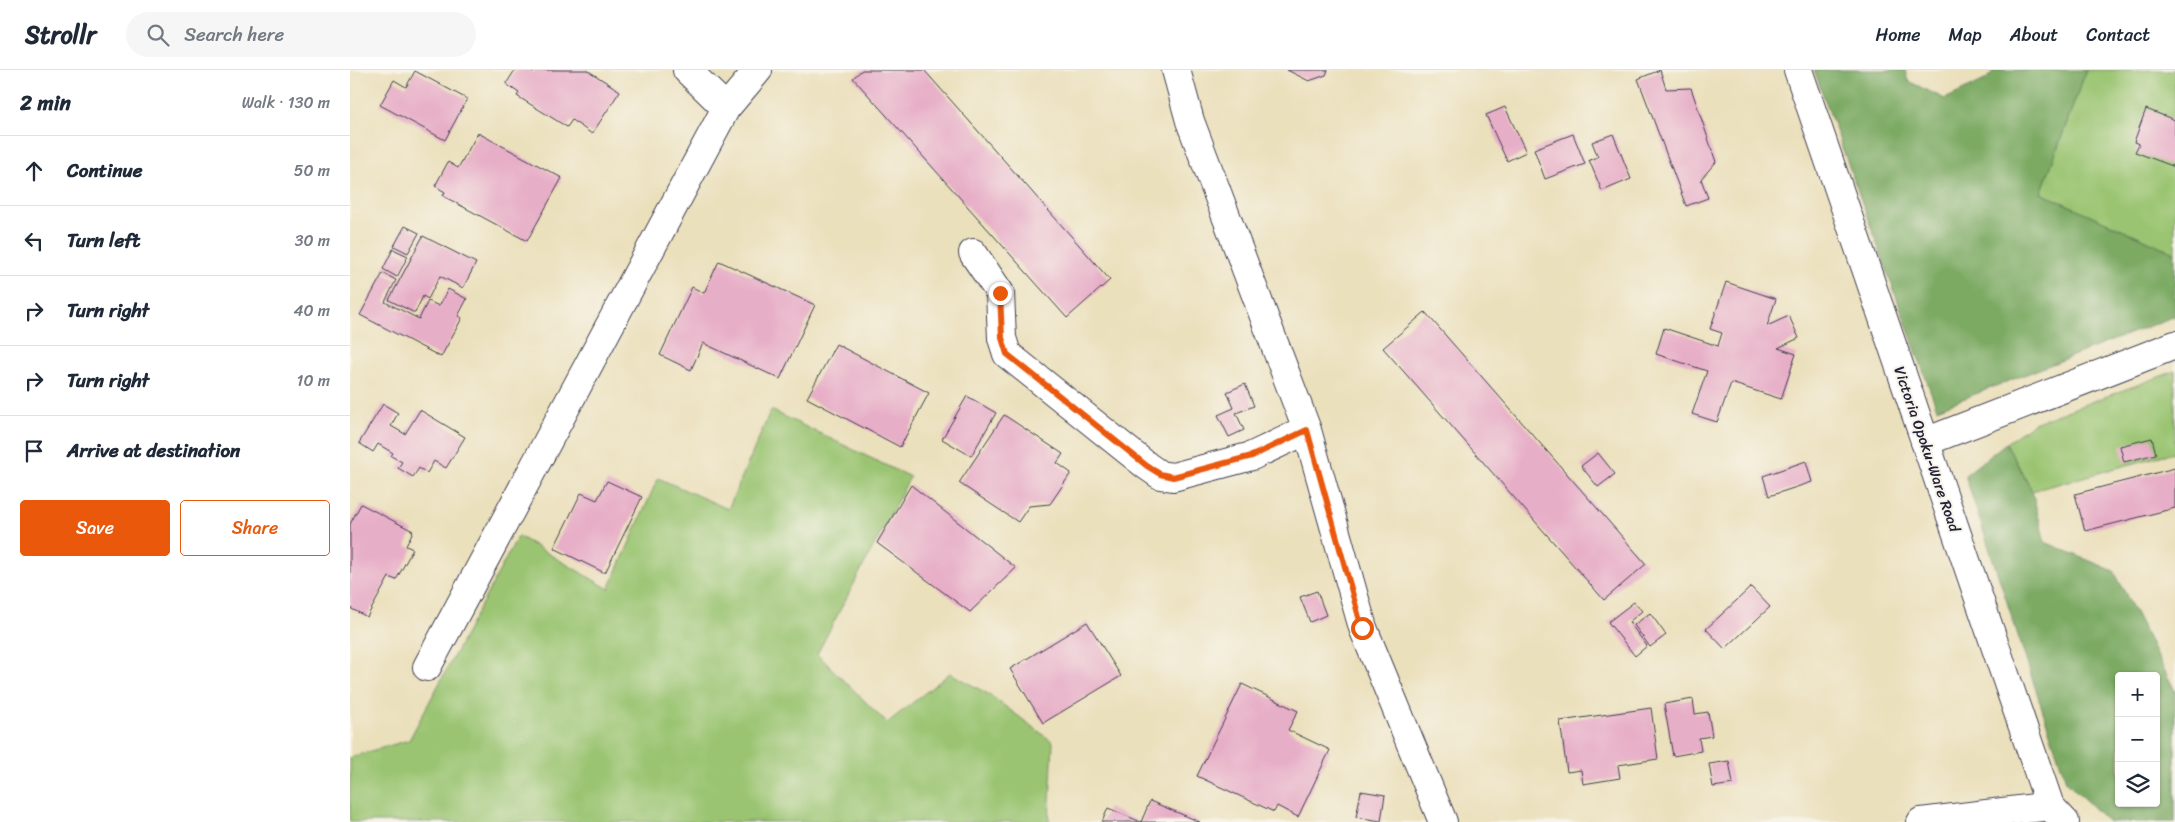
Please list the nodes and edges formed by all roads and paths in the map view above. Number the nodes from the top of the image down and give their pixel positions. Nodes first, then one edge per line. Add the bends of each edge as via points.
1 (687, 70) edge
2 (758, 70) edge
3 (1176, 70) edge
4 (1798, 70) edge
5 (726, 108) junction
6 (973, 253) dead end
7 (2175, 345) edge
8 (1307, 430) junction
9 (1925, 442) junction
10 (427, 667) dead end
11 (2058, 814) edge
12 (1443, 822) edge
13 (1921, 822) edge

1 - 5 street
2 - 5 street
3 - 8 street via 1190,122
4 - 9 street, Victoria Opoku-Ware Road
5 - 10 street
6 - 8 street via 1000,293 1002,338 1007,354 1160,474 1173,477 1252,456
7 - 9 street
8 - 12 street via 1362,628
9 - 11 street, Victoria Opoku-Ware Road
11 - 13 street

